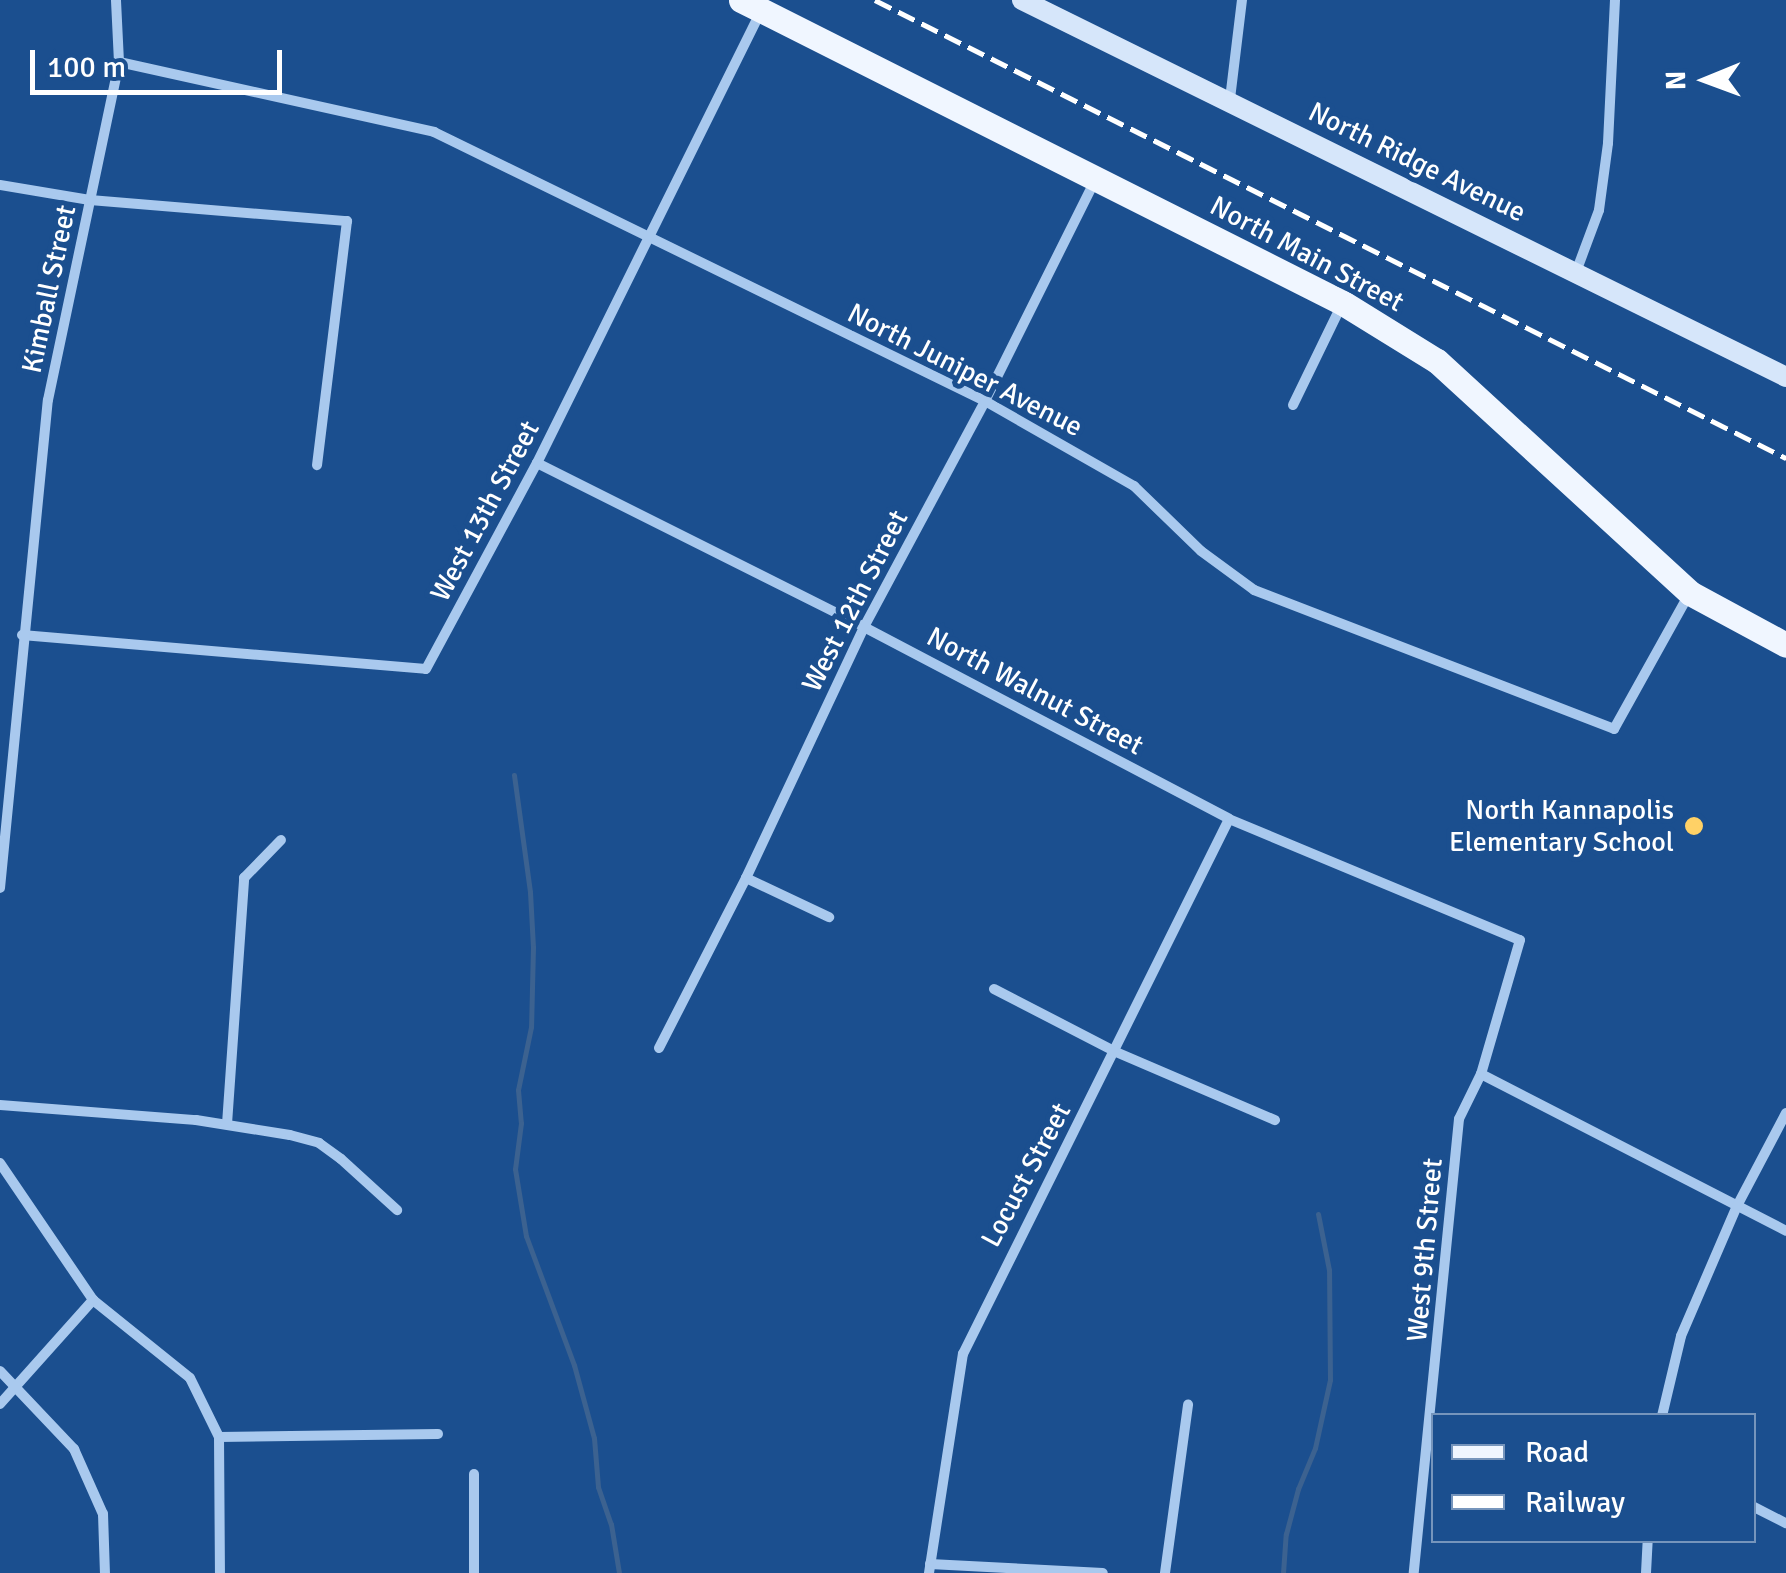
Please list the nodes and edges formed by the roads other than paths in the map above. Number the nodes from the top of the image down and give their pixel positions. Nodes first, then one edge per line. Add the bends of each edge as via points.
1 (116, 0) edge
2 (1022, 0) edge
3 (1242, 0) edge
4 (1614, 0) edge
5 (752, 5) edge
6 (119, 62) junction
7 (1230, 100) junction
8 (1096, 177) junction
9 (0, 185) edge
10 (90, 200) junction
11 (650, 236) junction
12 (1576, 272) junction
13 (1343, 303) junction
14 (1786, 377) edge
15 (985, 401) junction
16 (1293, 405) dead end
17 (537, 463) junction
18 (317, 465) dead end
19 (1690, 593) junction
20 (864, 627) junction
21 (22, 635) junction
22 (1786, 644) edge
23 (1229, 818) junction
24 (280, 840) dead end
25 (746, 878) junction
26 (0, 887) edge
27 (829, 917) dead end
28 (1520, 940) joint
29 (994, 989) dead end
30 (659, 1048) dead end
31 (1116, 1052) junction
32 (1481, 1074) junction
33 (0, 1106) edge
34 (1786, 1114) edge
35 (1275, 1120) dead end
36 (227, 1124) junction
37 (0, 1163) edge
38 (1737, 1206) junction
39 (397, 1210) dead end
40 (1786, 1231) edge
41 (93, 1300) junction
42 (0, 1371) edge
43 (16, 1385) junction
44 (0, 1404) edge
45 (1188, 1405) dead end
46 (1433, 1412) joint
47 (1437, 1413) edge
48 (1663, 1413) edge
49 (1431, 1429) edge
50 (438, 1434) dead end
51 (219, 1437) junction
52 (474, 1474) dead end
53 (1756, 1508) edge
54 (1786, 1523) edge
55 (1648, 1543) edge
56 (930, 1568) edge
57 (105, 1573) edge
58 (220, 1573) edge
59 (474, 1573) edge
60 (1103, 1573) edge
61 (1165, 1573) edge
62 (1414, 1573) edge
63 (1646, 1573) edge

1 - 6 street, Kimball Street
2 - 7 street, North Ridge Avenue
3 - 7 street
4 - 12 street via 1599,210
5 - 8 main road, North Main Street
5 - 11 street, West 13th Street
6 - 10 street, Kimball Street
6 - 11 street, North Juniper Avenue via 434,132
7 - 12 street, North Ridge Avenue
8 - 13 main road, North Main Street
8 - 15 street, West 12th Street
9 - 10 street
10 - 18 street via 347,221
10 - 21 street, Kimball Street via 48,400
11 - 15 street, North Juniper Avenue
11 - 17 street, West 13th Street
12 - 14 street, North Ridge Avenue
13 - 16 street
13 - 19 main road, North Main Street via 1437,361
15 - 19 street, North Juniper Avenue via 1134,486 1201,551 1254,590 1614,729
15 - 20 street, West 12th Street
17 - 20 street, North Walnut Street
17 - 21 street, West 13th Street via 426,669
19 - 22 main road, North Main Street
20 - 23 street, North Walnut Street
20 - 25 street, West 12th Street
21 - 26 street, Kimball Street
23 - 28 street, North Walnut Street
23 - 31 street, Locust Street
24 - 36 street via 244,878
25 - 27 street
25 - 30 street, West 12th Street
28 - 32 street, West 9th Street
29 - 31 street
31 - 35 street
31 - 56 street, Locust Street via 963,1354
32 - 38 street
32 - 46 street, West 9th Street via 1459,1119
33 - 36 street
34 - 38 street
36 - 39 street via 319,1143
37 - 41 street
38 - 40 street
38 - 48 street via 1681,1336
41 - 43 street
41 - 51 street via 190,1378
42 - 43 street
43 - 44 street
43 - 57 street via 74,1449 103,1514
45 - 61 street
46 - 47 street
49 - 62 street, West 9th Street
50 - 51 street
51 - 58 street
52 - 59 street
53 - 54 street
55 - 63 street
56 - 60 street

